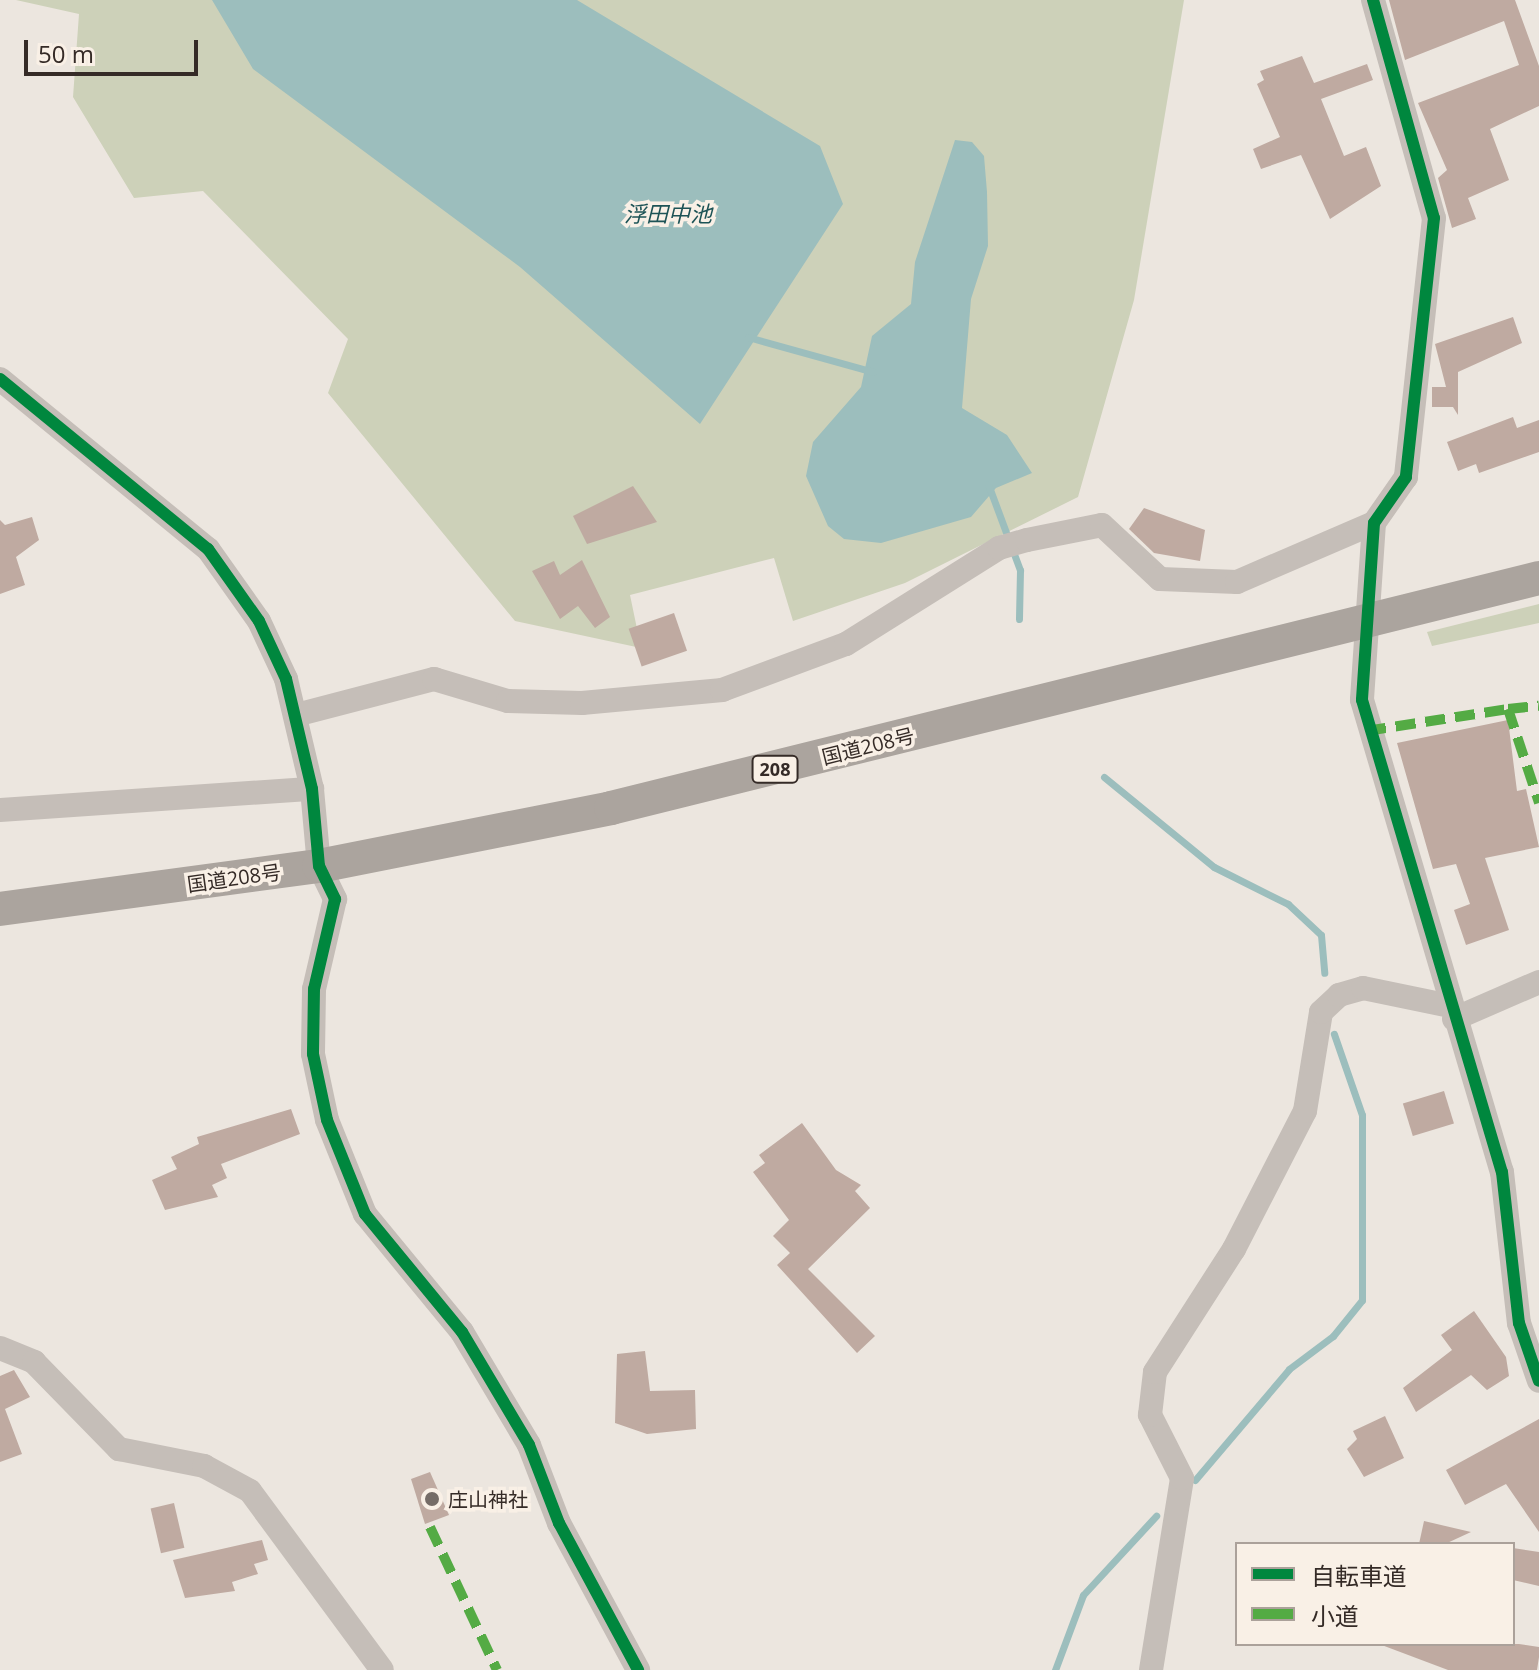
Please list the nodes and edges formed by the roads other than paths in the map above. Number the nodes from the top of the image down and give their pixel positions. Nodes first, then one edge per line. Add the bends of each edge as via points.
1 (1373, 0) edge
2 (0, 379) edge
3 (1374, 523) junction
4 (1539, 578) edge
5 (1369, 622) junction
6 (296, 715) junction
7 (312, 789) junction
8 (0, 810) edge
9 (319, 866) junction
10 (0, 909) edge
11 (1539, 982) edge
12 (1452, 1012) junction
13 (0, 1348) edge
14 (1539, 1381) edge
15 (382, 1670) edge
16 (638, 1670) edge
17 (1151, 1670) edge

1 - 3 street via 1434,218 1406,477
2 - 6 street via 208,549 259,621
3 - 5 street
3 - 6 street via 1237,582 1160,579 1102,525 1027,540 999,548 846,644 722,690 582,703 508,701 434,679
4 - 5 highway, 国道208号 / 208
5 - 9 highway, 国道208号 / 208 via 611,808
5 - 12 street via 1366,731
6 - 7 street
7 - 8 street
7 - 9 street
9 - 10 highway, 国道208号 / 208
9 - 16 street via 335,899 314,989 313,1054 338,1147 365,1214 462,1332 529,1445 559,1523
11 - 12 street
12 - 14 street via 1502,1172 1519,1323
12 - 17 street via 1363,988 1339,995 1321,1012 1305,1111 1234,1249 1155,1372 1150,1415 1182,1478
13 - 15 street via 34,1362 119,1449 204,1466 250,1491

